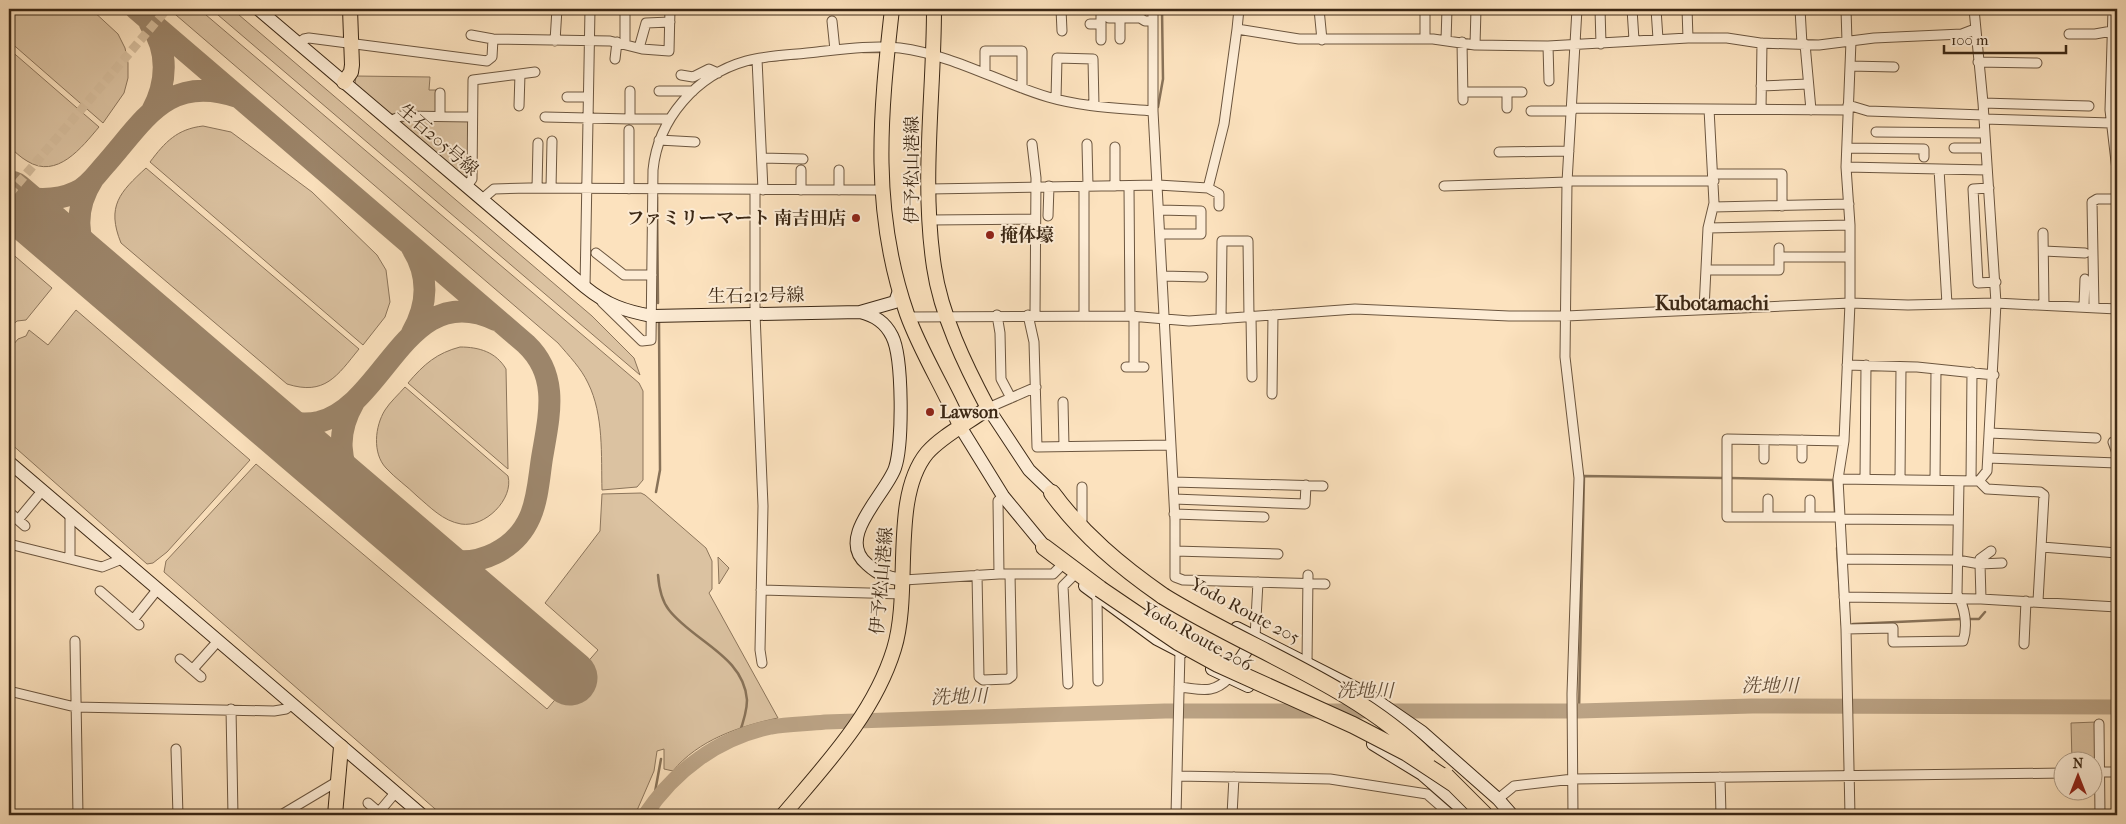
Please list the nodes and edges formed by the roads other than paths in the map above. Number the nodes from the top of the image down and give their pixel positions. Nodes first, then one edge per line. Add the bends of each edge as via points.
1 (258, 9) edge
2 (350, 9) edge
3 (557, 9) edge
4 (590, 9) edge
5 (625, 9) edge
6 (670, 9) edge
7 (892, 9) edge
8 (934, 9) edge
9 (1061, 9) edge
10 (1101, 9) edge
11 (1153, 9) edge
12 (1239, 9) edge
13 (1319, 9) edge
14 (1425, 9) edge
15 (1446, 9) edge
16 (1476, 9) edge
17 (1577, 9) edge
18 (1600, 9) edge
19 (1632, 9) edge
20 (1656, 9) edge
21 (1687, 9) edge
22 (1800, 9) edge
23 (1846, 9) edge
24 (1974, 9) edge
25 (2097, 9) edge
26 (2115, 10) edge
27 (1122, 15) edge
28 (1109, 18) dead end
29 (832, 21) dead end
30 (1153, 21) junction
31 (670, 22) junction
32 (1090, 24) dead end
33 (1101, 24) junction
34 (1237, 29) junction
35 (1975, 29) junction
36 (1062, 31) dead end
37 (2112, 31) junction
38 (2069, 34) dead end
39 (471, 35) dead end
40 (1688, 38) junction
41 (493, 39) junction
42 (1120, 39) dead end
43 (1658, 39) junction
44 (588, 40) junction
45 (1102, 40) dead end
46 (1322, 40) junction
47 (1425, 40) junction
48 (1634, 40) junction
49 (555, 41) junction
50 (1446, 41) junction
51 (1849, 41) junction
52 (350, 42) junction
53 (1462, 42) junction
54 (298, 43) junction
55 (621, 43) junction
56 (1762, 43) junction
57 (1601, 44) junction
58 (1803, 44) junction
59 (1475, 45) junction
60 (1577, 45) junction
61 (1548, 46) junction
62 (638, 48) junction
63 (888, 48) junction
64 (835, 50) junction
65 (2114, 53) edge
66 (934, 56) junction
67 (615, 59) dead end
68 (758, 62) junction
69 (1978, 62) junction
70 (2037, 63) dead end
71 (1850, 66) junction
72 (1894, 67) dead end
73 (535, 72) dead end
74 (718, 73) junction
75 (985, 73) junction
76 (520, 74) junction
77 (681, 75) dead end
78 (1549, 81) dead end
79 (344, 82) junction
80 (1808, 84) junction
81 (1761, 86) junction
82 (1022, 88) junction
83 (630, 91) dead end
84 (659, 91) dead end
85 (693, 91) junction
86 (2114, 91) edge
87 (1506, 92) junction
88 (1522, 92) dead end
89 (440, 93) dead end
90 (567, 97) dead end
91 (587, 97) junction
92 (1056, 99) junction
93 (1983, 103) junction
94 (519, 106) dead end
95 (1094, 106) junction
96 (2089, 106) dead end
97 (1507, 108) dead end
98 (1848, 108) junction
99 (1573, 109) junction
100 (1709, 109) junction
101 (1761, 109) junction
102 (1811, 110) junction
103 (1153, 111) junction
104 (1531, 111) dead end
105 (440, 116) junction
106 (472, 116) junction
107 (545, 117) dead end
108 (587, 117) junction
109 (1984, 117) junction
110 (630, 119) junction
111 (669, 119) junction
112 (390, 122) junction
113 (2113, 128) edge
114 (629, 130) dead end
115 (1876, 132) dead end
116 (1985, 133) junction
117 (659, 140) junction
118 (552, 141) dead end
119 (695, 142) dead end
120 (538, 143) dead end
121 (1087, 144) dead end
122 (1115, 147) dead end
123 (1847, 148) junction
124 (1954, 148) dead end
125 (1986, 148) junction
126 (1035, 149) dead end
127 (1569, 151) junction
128 (1499, 152) dead end
129 (1924, 157) dead end
130 (762, 158) junction
131 (803, 159) dead end
132 (1846, 167) junction
133 (2117, 168) edge
134 (1939, 169) junction
135 (800, 170) dead end
136 (839, 170) dead end
137 (1987, 170) junction
138 (1714, 178) junction
139 (1567, 181) junction
140 (1158, 185) junction
141 (1036, 186) junction
142 (1049, 186) junction
143 (1086, 186) junction
144 (1115, 186) junction
145 (1129, 186) junction
146 (1444, 186) dead end
147 (466, 187) junction
148 (537, 188) junction
149 (551, 188) junction
150 (586, 188) junction
151 (1208, 188) junction
152 (1989, 188) junction
153 (629, 189) junction
154 (652, 189) junction
155 (929, 189) junction
156 (759, 190) junction
157 (800, 190) junction
158 (839, 190) junction
159 (881, 190) junction
160 (2117, 199) edge
161 (481, 200) junction
162 (1849, 204) junction
163 (1219, 206) dead end
164 (1782, 206) junction
165 (1714, 207) junction
166 (1160, 210) junction
167 (1048, 216) dead end
168 (1035, 219) junction
169 (930, 220) junction
170 (1850, 225) junction
171 (1708, 228) junction
172 (1161, 234) junction
173 (2043, 234) dead end
174 (1966, 237) dead end
175 (1975, 237) junction
176 (1807, 246) dead end
177 (2044, 252) junction
178 (2085, 253) dead end
179 (596, 254) dead end
180 (1808, 257) junction
181 (1850, 258) junction
182 (1706, 270) junction
183 (652, 275) junction
184 (1162, 276) junction
185 (1203, 277) dead end
186 (2085, 279) dead end
187 (1996, 282) junction
188 (585, 287) junction
189 (899, 291) junction
190 (597, 296) junction
191 (1850, 303) junction
192 (1996, 303) junction
193 (1947, 304) junction
194 (2044, 305) junction
195 (2084, 307) junction
196 (2094, 308) junction
197 (1704, 309) junction
198 (2117, 309) edge
199 (860, 312) junction
200 (755, 314) junction
201 (997, 315) junction
202 (1031, 315) junction
203 (1273, 315) junction
204 (652, 316) junction
205 (1084, 316) junction
206 (1132, 316) junction
207 (1566, 316) junction
208 (908, 317) junction
209 (947, 317) junction
210 (1250, 317) junction
211 (1165, 318) junction
212 (1221, 319) junction
213 (1847, 365) junction
214 (1866, 365) junction
215 (1135, 367) dead end
216 (1901, 367) junction
217 (1936, 369) junction
218 (1972, 372) junction
219 (1994, 374) junction
220 (1252, 377) dead end
221 (1036, 387) junction
222 (1270, 391) dead end
223 (1011, 398) junction
224 (1063, 402) dead end
225 (988, 408) junction
226 (961, 428) junction
227 (1989, 433) junction
228 (2096, 438) dead end
229 (1764, 440) junction
230 (1802, 440) junction
231 (1844, 441) junction
232 (2113, 442) dead end
233 (1171, 445) junction
234 (1064, 446) junction
235 (2117, 453) edge
236 (1802, 458) dead end
237 (1988, 458) junction
238 (1764, 459) dead end
239 (9, 462) edge
240 (2117, 463) edge
241 (1838, 478) junction
242 (1865, 479) junction
243 (1900, 479) junction
244 (1936, 480) junction
245 (1959, 481) junction
246 (1975, 481) junction
247 (1173, 482) junction
248 (1304, 482) junction
249 (1082, 486) dead end
250 (1323, 486) dead end
251 (42, 491) junction
252 (1052, 493) junction
253 (1003, 496) junction
254 (1174, 499) junction
255 (1768, 499) dead end
256 (1810, 500) dead end
257 (9, 512) edge
258 (1174, 514) junction
259 (70, 515) junction
260 (1768, 517) junction
261 (1810, 517) junction
262 (1264, 518) dead end
263 (1840, 518) junction
264 (1082, 520) junction
265 (1958, 520) junction
266 (9, 544) edge
267 (1044, 547) junction
268 (2042, 547) junction
269 (1175, 551) junction
270 (1991, 551) dead end
271 (2117, 552) edge
272 (1278, 554) dead end
273 (1843, 558) junction
274 (70, 559) junction
275 (122, 559) junction
276 (1957, 560) junction
277 (2002, 563) dead end
278 (1980, 564) junction
279 (1062, 565) junction
280 (1000, 574) junction
281 (1010, 574) junction
282 (977, 575) junction
283 (1073, 576) junction
284 (1264, 579) junction
285 (1308, 579) junction
286 (1326, 584) dead end
287 (903, 587) junction
288 (157, 590) junction
289 (761, 590) junction
290 (100, 591) dead end
291 (1098, 593) junction
292 (1844, 597) junction
293 (1960, 598) junction
294 (1981, 599) junction
295 (2026, 601) junction
296 (2038, 602) junction
297 (2117, 607) edge
298 (1846, 629) junction
299 (1256, 637) junction
300 (75, 641) dead end
301 (218, 641) junction
302 (2024, 644) dead end
303 (1180, 651) junction
304 (180, 659) dead end
305 (762, 663) dead end
306 (1307, 663) junction
307 (193, 669) junction
308 (1101, 675) dead end
309 (201, 677) dead end
310 (1229, 678) junction
311 (1068, 684) dead end
312 (1179, 687) junction
313 (9, 691) edge
314 (291, 705) junction
315 (75, 707) junction
316 (231, 709) junction
317 (2099, 724) dead end
318 (341, 747) junction
319 (176, 749) dead end
320 (2097, 752) edge
321 (2054, 772) edge
322 (2104, 772) edge
323 (2117, 772) edge
324 (1849, 775) junction
325 (1177, 776) junction
326 (1720, 777) junction
327 (1234, 778) junction
328 (1573, 779) junction
329 (338, 781) junction
330 (1454, 784) junction
331 (395, 793) junction
332 (1498, 799) junction
333 (368, 802) dead end
334 (2099, 802) edge
335 (381, 814) edge
336 (78, 815) edge
337 (178, 815) edge
338 (233, 815) edge
339 (281, 815) edge
340 (335, 815) edge
341 (422, 815) edge
342 (784, 815) edge
343 (1176, 815) edge
344 (1232, 815) edge
345 (1451, 815) edge
346 (1469, 815) edge
347 (1484, 815) edge
348 (1512, 815) edge
349 (1574, 815) edge
350 (1721, 815) edge
351 (1850, 815) edge
352 (2100, 815) edge

1 - 54 street, 生石205号線
2 - 52 main road
3 - 49 street
4 - 44 street
5 - 55 street
6 - 31 street
7 - 63 main road, 伊予松山港線
8 - 66 main road, 伊予松山港線
9 - 36 street
10 - 33 street
11 - 30 street
12 - 34 street
13 - 46 street
14 - 47 street
15 - 50 street
16 - 59 street
17 - 60 street
18 - 57 street
19 - 48 street
20 - 43 street
21 - 40 street
22 - 58 street
23 - 51 street
24 - 35 street
25 - 26 street
26 - 37 street
27 - 28 street
27 - 30 street
27 - 42 street
29 - 64 street
30 - 103 street
31 - 62 street via 646,23
31 - 62 street via 669,51
32 - 33 street
33 - 45 street
34 - 46 street
34 - 151 street via 1224,124
35 - 51 street via 1962,34
35 - 69 street
37 - 38 street
37 - 65 street
39 - 41 street
40 - 43 street
40 - 56 street via 1727,38
41 - 49 street
41 - 52 street via 492,57 487,61
43 - 48 street
44 - 49 street
44 - 55 street
44 - 91 street
46 - 47 street
47 - 50 street
48 - 57 street
50 - 53 street
51 - 58 street
51 - 71 street
52 - 54 street via 304,38
52 - 79 main road via 351,72
53 - 59 street
53 - 87 street via 1463,96
54 - 79 street, 生石205号線
55 - 62 street
55 - 67 street
56 - 58 street
56 - 81 street
57 - 60 street
58 - 80 street
59 - 61 street
60 - 61 street
60 - 99 street
61 - 78 street
63 - 64 street
63 - 66 street
63 - 159 main road, 伊予松山港線 via 883,86
64 - 68 street
65 - 86 street
66 - 75 street
66 - 155 main road, 伊予松山港線 via 928,141
68 - 74 street via 730,67
68 - 130 street
69 - 70 street
69 - 93 street
71 - 72 street
71 - 98 street
73 - 76 street
74 - 77 street via 709,69 693,77
74 - 85 street
75 - 82 street
75 - 82 street via 986,51 1022,51
76 - 94 street
76 - 106 street via 473,80
79 - 112 street, 生石205号線
80 - 81 street
80 - 102 street
81 - 101 street
82 - 92 street
83 - 110 street
84 - 85 street
85 - 111 street
86 - 113 street
87 - 88 street
87 - 97 street
89 - 105 street
90 - 91 street
91 - 108 street
92 - 95 street
92 - 95 street via 1056,58 1093,59
93 - 96 street
93 - 109 street
95 - 103 street
98 - 102 street
98 - 109 street
98 - 123 street
99 - 100 street
99 - 104 street
99 - 127 street
100 - 101 street
100 - 138 street
101 - 102 street
103 - 140 street
105 - 106 street
105 - 112 street via 401,116
106 - 147 street via 472,179
107 - 108 street
108 - 110 street
108 - 150 street
109 - 113 street
109 - 116 street
110 - 111 street
111 - 117 street
112 - 147 street, 生石205号線
113 - 133 street
114 - 153 street
115 - 116 street
116 - 125 street
117 - 119 street
117 - 154 street
118 - 149 street
120 - 148 street
121 - 143 street
122 - 144 street
123 - 129 street via 1924,149
123 - 132 street
124 - 125 street
125 - 137 street
126 - 141 street
127 - 128 street
127 - 139 street
130 - 131 street
130 - 156 street
132 - 134 street
132 - 162 street
134 - 137 street
134 - 193 street via 1940,257
135 - 157 street
136 - 158 street
137 - 152 street
138 - 139 street
138 - 164 street via 1782,174
138 - 165 street
139 - 146 street
139 - 207 street
140 - 145 street
140 - 151 street
140 - 166 street
141 - 142 street
141 - 155 street
141 - 168 street
142 - 143 street
142 - 167 street
143 - 144 street
143 - 205 street
144 - 145 street
145 - 206 street
147 - 161 street, 生石205号線
148 - 149 street
148 - 161 street via 494,189
149 - 150 street
150 - 153 street
150 - 188 street
151 - 163 street via 1219,194
152 - 175 street via 1973,189
152 - 187 street
153 - 154 street
154 - 156 street
154 - 183 street
155 - 169 main road, 伊予松山港線
156 - 157 street
156 - 200 street
157 - 158 street
158 - 159 street
159 - 189 main road, 伊予松山港線
160 - 196 street via 2092,202
161 - 188 street, 生石205号線
162 - 164 street
162 - 170 street
164 - 165 street
165 - 171 street
166 - 172 street
166 - 172 street via 1201,211 1201,234
168 - 169 street
168 - 202 street
169 - 209 main road, 伊予松山港線 via 934,268
170 - 171 street
170 - 181 street
171 - 182 street
172 - 184 street
173 - 177 street
174 - 175 street
175 - 187 street via 1978,283
176 - 180 street
177 - 178 street
177 - 194 street
179 - 183 street via 624,275
180 - 181 street
180 - 182 street via 1779,252 1779,270
181 - 191 street
182 - 197 street
183 - 204 street
184 - 185 street
184 - 211 street
186 - 195 street
187 - 192 street
188 - 190 street, 生石205号線
189 - 199 street via 895,302
189 - 208 main road, 伊予松山港線
190 - 204 street, 生石212号線 via 622,310
190 - 204 street via 642,341 651,340
191 - 193 street
191 - 197 street
191 - 213 street
192 - 193 street
192 - 194 street
192 - 219 street
194 - 195 street
195 - 196 street
196 - 198 street
197 - 207 street
199 - 200 street, 生石212号線
199 - 287 street via 884,323 897,348 900,427 895,468 867,512 858,530 856,546 862,561
200 - 204 street, 生石212号線
200 - 289 street via 763,506
201 - 202 street
201 - 209 street
201 - 223 street via 1001,379
202 - 205 street
202 - 221 street
203 - 207 street via 1355,309
203 - 210 street
203 - 222 street
205 - 206 street
206 - 211 street
206 - 215 street
207 - 328 street via 1566,370 1579,478 1572,697
208 - 209 street
208 - 226 main road, 伊予松山港線
209 - 225 main road, 伊予松山港線
210 - 212 street
210 - 212 street via 1248,241 1222,241
210 - 220 street
211 - 212 street via 1189,321
211 - 233 street
213 - 214 street
213 - 231 street
214 - 216 street
214 - 242 street
216 - 217 street
216 - 243 street
217 - 218 street
217 - 244 street
218 - 219 street
218 - 246 street
219 - 227 street
221 - 223 street
221 - 234 street via 1037,447
223 - 225 street
224 - 234 street
225 - 226 main road, 伊予松山港線
225 - 252 street, Yodo Route 205 via 1029,470
226 - 253 street, Yodo Route 206
226 - 287 main road, 伊予松山港線 via 936,443 916,468 907,498
227 - 228 street
227 - 237 street
229 - 230 street
229 - 238 street
229 - 260 street via 1727,439 1726,517
230 - 231 street
230 - 236 street
231 - 241 street
232 - 235 street
233 - 234 street
233 - 247 street
237 - 240 street
237 - 246 street via 1987,471
239 - 251 street
241 - 242 street
241 - 263 street
242 - 243 street
243 - 244 street
244 - 245 street
245 - 246 street
245 - 265 street
246 - 268 street via 1987,489 2040,492 2044,495
247 - 248 street via 1209,479
247 - 254 street
248 - 250 street
248 - 254 street via 1305,504
249 - 264 street
251 - 257 street via 21,523
251 - 259 street
252 - 264 street, Yodo Route 205
252 - 330 highway, bridge via 1097,546 1163,596 1196,617 1314,677 1356,704 1416,746
253 - 267 street, Yodo Route 206
253 - 280 street via 998,501
254 - 258 street
255 - 260 street
256 - 261 street
258 - 262 street
258 - 269 street
259 - 274 street
259 - 275 street
260 - 261 street
261 - 263 street
263 - 265 street
263 - 273 street
264 - 299 street, Yodo Route 205 via 1124,558 1161,585 1196,608
265 - 276 street
266 - 274 street
267 - 279 street, Yodo Route 206
267 - 291 highway
268 - 271 street
268 - 296 street
269 - 272 street via 1265,549
269 - 284 street via 1175,577 1182,580
270 - 278 street via 1980,558
273 - 276 street
273 - 292 street
274 - 275 street via 102,567
275 - 288 street
276 - 278 street
276 - 293 street via 1957,594
277 - 278 street
278 - 294 street
279 - 281 street via 1052,574
279 - 283 street, Yodo Route 206
280 - 281 street
280 - 282 street
281 - 282 street via 1012,676 991,680 979,677
282 - 287 street
283 - 291 street, Yodo Route 206
283 - 311 street via 1063,586
284 - 285 street
284 - 299 street
285 - 286 street
285 - 306 street via 1312,623
287 - 289 street
287 - 342 main road, 伊予松山港線 via 894,648 867,707 852,732
288 - 290 street via 136,622
288 - 301 street
289 - 305 street
291 - 303 street, Yodo Route 206 via 1157,639
291 - 308 street
291 - 330 highway, bridge via 1178,642 1353,725 1407,753
292 - 293 street
292 - 298 street
293 - 294 street
293 - 298 street via 1965,619 1963,641 1893,642 1893,628
294 - 295 street
295 - 296 street
295 - 302 street
296 - 297 street
298 - 324 street
299 - 306 street, Yodo Route 205
299 - 310 street
300 - 315 street
301 - 307 street
301 - 314 street
303 - 310 street, Yodo Route 206
303 - 312 street
304 - 307 street
306 - 332 street, Yodo Route 205 via 1373,698 1414,726
307 - 309 street
310 - 312 street via 1218,688 1210,690
310 - 346 street, Yodo Route 206 via 1336,725 1387,752 1422,774
312 - 325 street
313 - 315 street
314 - 316 street via 274,711
314 - 318 street
315 - 316 street
315 - 336 street
316 - 338 street
317 - 320 street
318 - 329 main road
318 - 331 street
319 - 337 street
321 - 324 street
322 - 323 street
324 - 326 street
324 - 351 street
325 - 327 street
325 - 343 street
326 - 328 street
326 - 350 street
327 - 344 street
327 - 345 street via 1322,778 1427,794
328 - 332 street via 1514,786
328 - 349 street
329 - 339 street
329 - 340 main road
330 - 347 highway, bridge
331 - 335 street
331 - 341 street
332 - 347 street
332 - 348 street, Yodo Route 205
333 - 335 street
334 - 352 street

